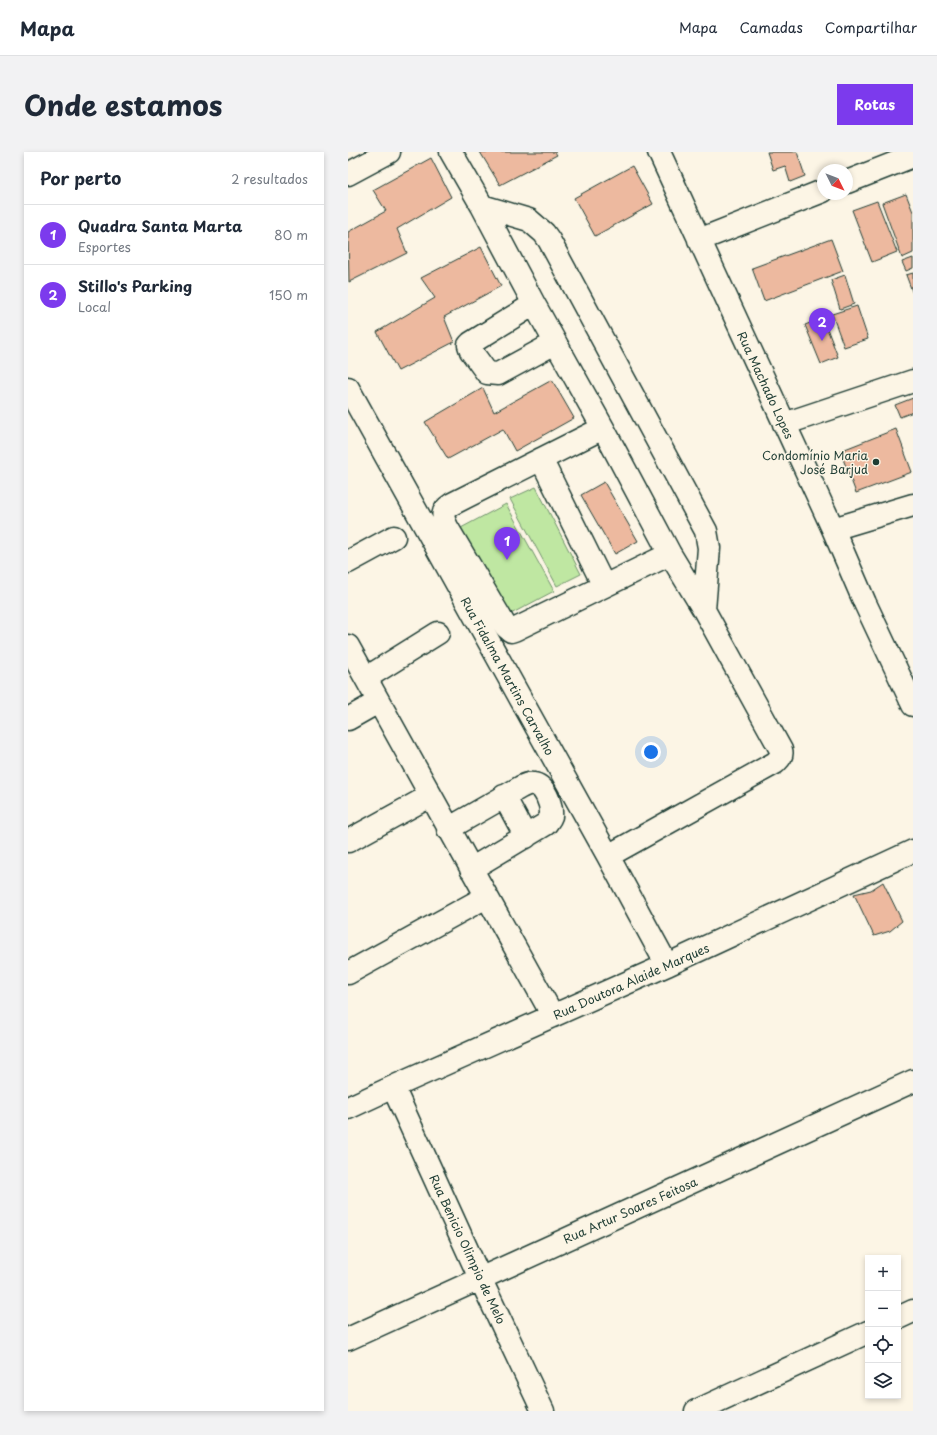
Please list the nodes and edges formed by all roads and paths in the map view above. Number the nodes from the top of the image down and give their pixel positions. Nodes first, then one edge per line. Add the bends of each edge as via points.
1 (389, 152) edge
2 (451, 152) edge
3 (659, 152) edge
4 (913, 156) edge
5 (348, 174) edge
6 (853, 180) edge
7 (817, 193) edge
8 (482, 206) junction
9 (699, 240) junction
10 (534, 304) junction
11 (555, 343) junction
12 (913, 381) edge
13 (348, 388) edge
14 (784, 424) junction
15 (603, 428) junction
16 (541, 459) junction
17 (913, 504) edge
18 (833, 529) junction
19 (394, 537) dead end
20 (670, 554) junction
21 (348, 562) edge
22 (604, 586) junction
23 (704, 610) junction
24 (438, 633) dead end
25 (348, 646) edge
26 (366, 678) junction
27 (378, 702) junction
28 (913, 705) edge
29 (348, 719) edge
30 (430, 796) junction
31 (504, 796) junction
32 (448, 829) junction
33 (526, 837) junction
34 (348, 841) edge
35 (913, 851) edge
36 (608, 856) junction
37 (471, 869) junction
38 (486, 897) junction
39 (667, 965) junction
40 (348, 973) edge
41 (553, 1016) junction
42 (913, 1081) edge
43 (393, 1087) junction
44 (348, 1108) edge
45 (480, 1278) junction
46 (913, 1311) edge
47 (901, 1317) edge
48 (865, 1333) edge
49 (348, 1339) edge
50 (543, 1411) edge
51 (696, 1411) edge

1 - 5 street
2 - 8 street
3 - 9 street, Rua Machado Lopes
4 - 6 street
7 - 9 street
8 - 10 street
8 - 23 street via 529,220 549,240 706,531 709,548
9 - 14 street, Rua Machado Lopes
10 - 11 street
10 - 11 street via 471,343 471,351 487,373 498,374
11 - 15 street
12 - 14 street
13 - 36 street, Rua Fidalma Martins Carvalho
14 - 18 street, Rua Machado Lopes
15 - 16 street
15 - 20 street
16 - 22 street
16 - 22 street via 445,508 442,517 506,627 511,630
17 - 18 street
18 - 28 street, Rua Machado Lopes
19 - 21 street
20 - 22 street
20 - 23 street
23 - 36 street via 782,753 775,763
24 - 26 street
25 - 26 street
26 - 27 street
27 - 29 street
27 - 30 street
30 - 32 street
30 - 34 street
31 - 32 street
31 - 33 street
31 - 33 street via 528,784 535,784 546,794 550,819
32 - 37 street
33 - 37 street
35 - 39 street, Rua Doutora Alaide Marques
36 - 39 street, Rua Fidalma Martins Carvalho
37 - 38 street
38 - 40 street
38 - 41 street
39 - 41 street, Rua Doutora Alaide Marques
41 - 43 street, Rua Doutora Alaide Marques
42 - 45 street, Rua Artur Soares Feitosa
43 - 44 street, Rua Doutora Alaide Marques
43 - 45 street, Rua Benicio Olimpio de Melo
45 - 49 street, Rua Artur Soares Feitosa
45 - 50 street, Rua Benicio Olimpio de Melo
46 - 47 street
48 - 51 street

